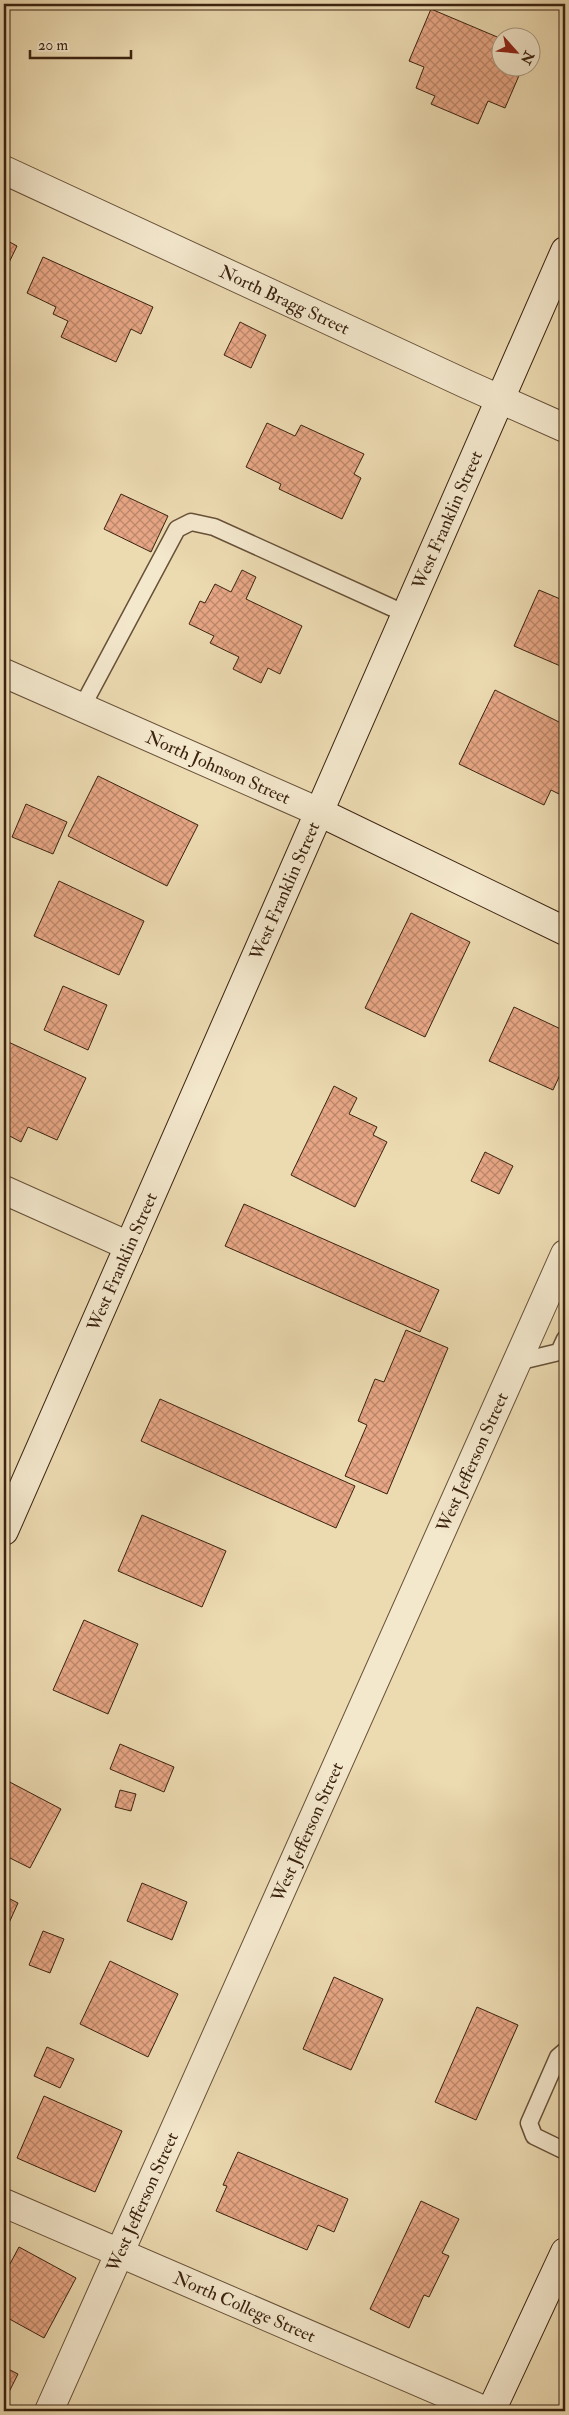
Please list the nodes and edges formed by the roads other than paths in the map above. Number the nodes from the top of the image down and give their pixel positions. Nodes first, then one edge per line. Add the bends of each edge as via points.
1 (4, 170) edge
2 (565, 251) edge
3 (500, 400) junction
4 (565, 428) edge
5 (406, 614) junction
6 (4, 673) edge
7 (82, 708) junction
8 (319, 812) junction
9 (565, 931) edge
10 (4, 1190) edge
11 (129, 1246) junction
12 (565, 1254) edge
13 (565, 1339) edge
14 (517, 1362) junction
15 (4, 1531) edge
16 (565, 2051) edge
17 (565, 2151) edge
18 (4, 2202) edge
19 (565, 2252) edge
20 (119, 2254) junction
21 (49, 2411) edge
22 (486, 2411) edge
23 (491, 2411) edge

1 - 3 street, North Bragg Street
2 - 3 street, West Franklin Street
3 - 4 street, North Bragg Street
3 - 5 street, West Franklin Street
5 - 7 lane via 214,527 191,522 177,529
5 - 8 street, West Franklin Street
6 - 7 street, North Johnson Street
7 - 8 street, North Johnson Street
8 - 9 street, North Johnson Street
8 - 11 street, West Franklin Street
10 - 11 street
11 - 15 street, West Franklin Street
12 - 14 street, West Jefferson Street
13 - 14 lane via 559,1352
14 - 20 street, West Jefferson Street
16 - 17 lane via 558,2057 529,2123 534,2136
18 - 20 street, North College Street
19 - 23 street
20 - 21 street, West Jefferson Street
20 - 22 street, North College Street

